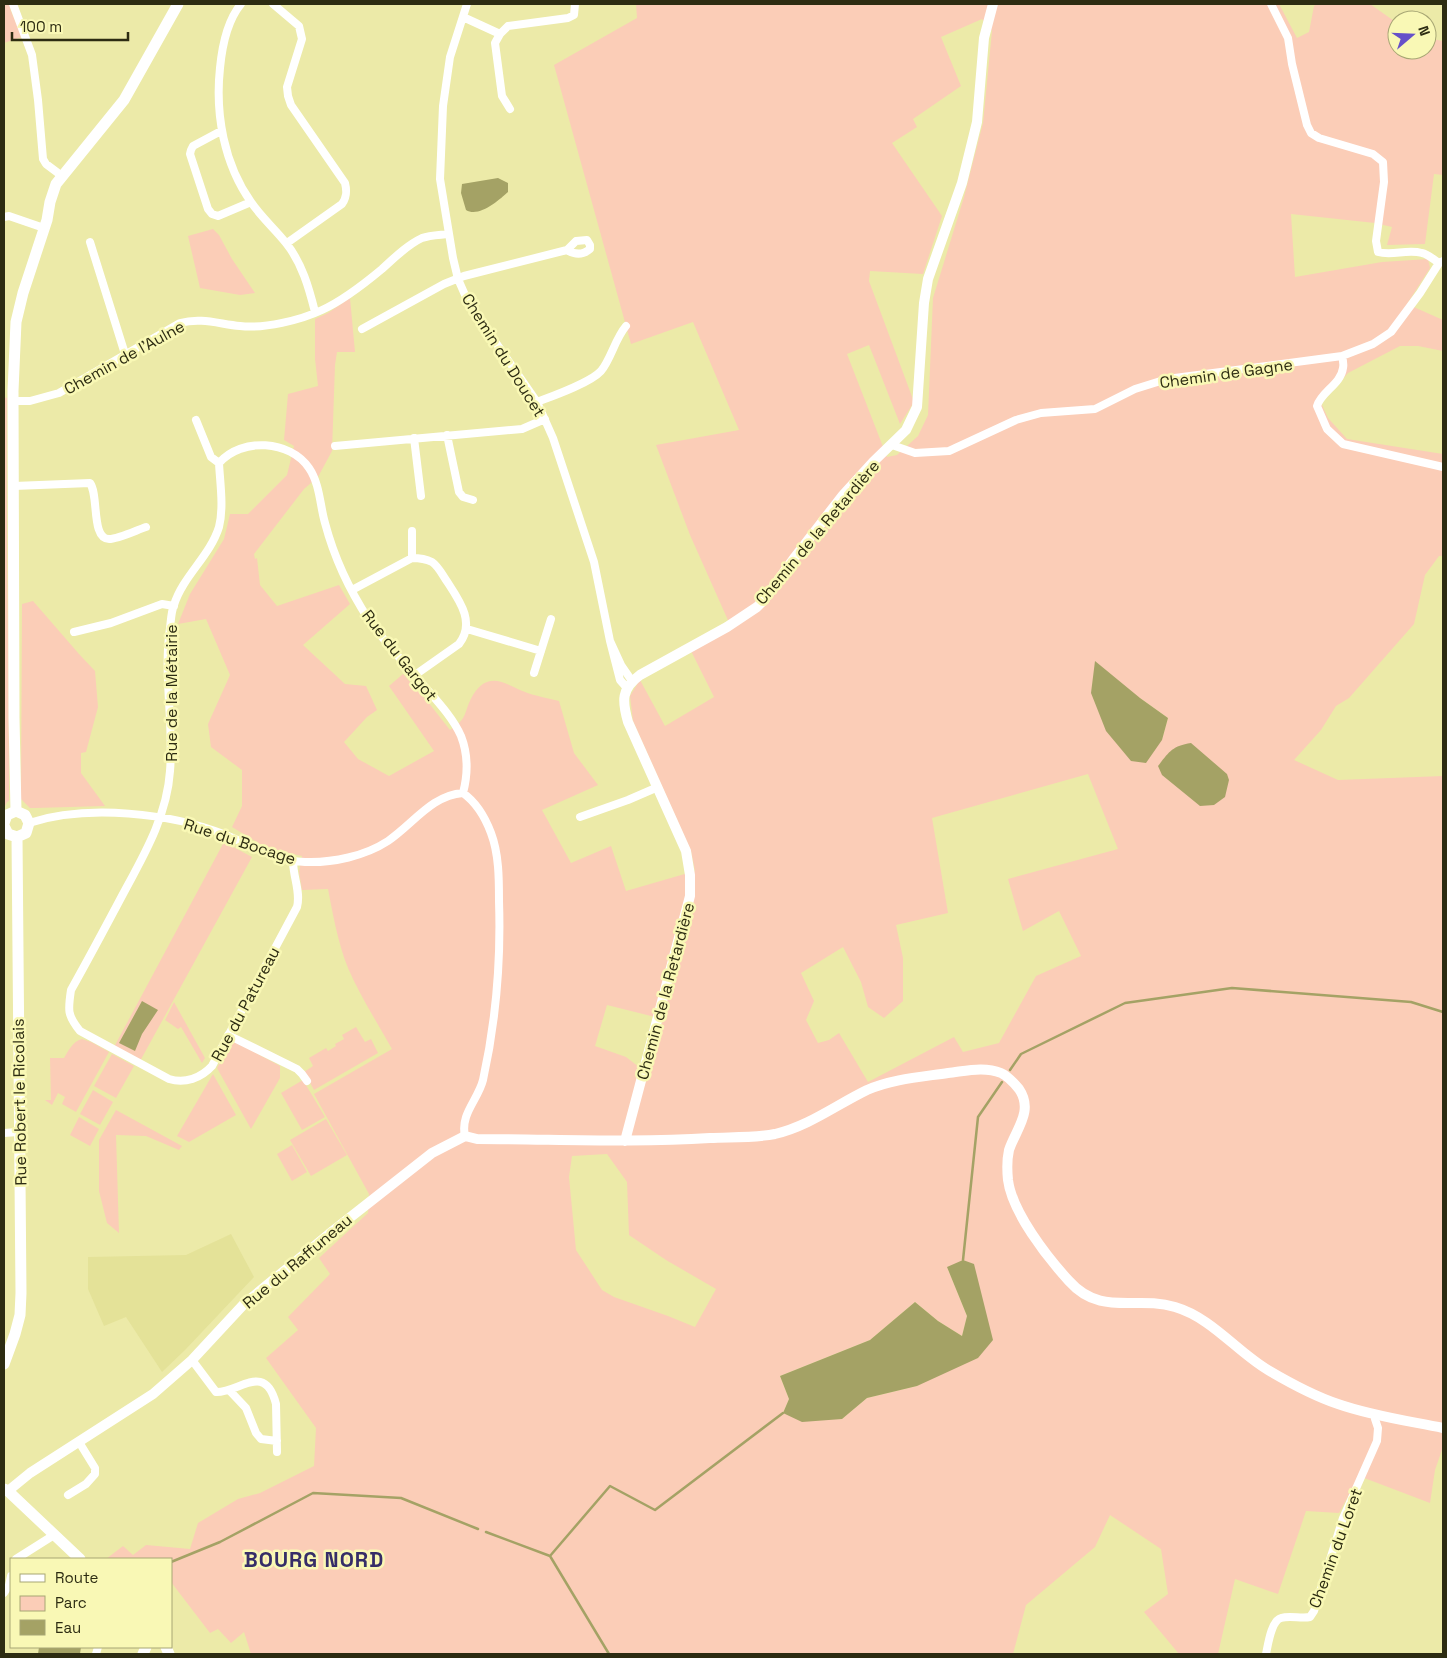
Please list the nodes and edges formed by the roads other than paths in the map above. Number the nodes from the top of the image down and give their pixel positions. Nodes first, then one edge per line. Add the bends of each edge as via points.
1 (13, 4) edge
2 (178, 4) edge
3 (241, 4) edge
4 (273, 4) edge
5 (467, 4) edge
6 (575, 4) edge
7 (993, 4) edge
8 (1270, 4) edge
9 (463, 17) junction
10 (500, 34) junction
11 (510, 109) dead end
12 (221, 131) junction
13 (62, 176) junction
14 (250, 202) junction
15 (4, 217) edge
16 (44, 228) junction
17 (448, 234) junction
18 (90, 242) dead end
19 (287, 243) junction
20 (568, 250) dead end
21 (1441, 262) edge
22 (458, 279) junction
23 (315, 312) junction
24 (626, 326) dead end
25 (362, 329) dead end
26 (125, 354) junction
27 (1342, 356) junction
28 (9, 376) edge
29 (14, 396) junction
30 (537, 402) junction
31 (545, 419) junction
32 (196, 420) dead end
33 (447, 435) junction
34 (414, 438) junction
35 (892, 445) junction
36 (335, 446) dead end
37 (220, 463) junction
38 (1443, 467) edge
39 (14, 486) junction
40 (421, 496) dead end
41 (472, 500) dead end
42 (146, 527) dead end
43 (412, 531) dead end
44 (412, 558) junction
45 (352, 590) junction
46 (174, 606) junction
47 (551, 620) dead end
48 (467, 629) junction
49 (74, 632) dead end
50 (541, 651) junction
51 (534, 673) dead end
52 (415, 675) junction
53 (629, 684) junction
54 (658, 788) junction
55 (464, 792) junction
56 (16, 811) junction
57 (580, 817) dead end
58 (159, 818) junction
59 (29, 822) junction
60 (4, 824) edge
61 (17, 837) junction
62 (294, 861) junction
63 (228, 1035) junction
64 (307, 1081) dead end
65 (18, 1132) junction
66 (4, 1133) edge
67 (465, 1136) junction
68 (625, 1141) junction
69 (192, 1360) junction
70 (4, 1364) edge
71 (230, 1391) junction
72 (1376, 1414) junction
73 (1443, 1428) edge
74 (277, 1441) junction
75 (79, 1442) junction
76 (277, 1452) dead end
77 (6, 1490) edge
78 (68, 1495) dead end
79 (54, 1534) junction
80 (18, 1558) edge
81 (79, 1558) edge
82 (10, 1580) edge
83 (4, 1593) edge
84 (1266, 1654) edge

1 - 13 street via 32,55 43,159
2 - 13 main road via 124,100
3 - 12 street via 225,37 220,61
4 - 19 street via 299,26 301,32 287,87 290,104 347,190 342,204
5 - 9 street, Chemin du Doucet
6 - 10 street via 574,15 568,18 508,26
7 - 35 street, Chemin de la Retardière via 984,38 977,122 962,183 928,279 918,407 906,430
8 - 21 street via 1288,38 1311,133 1373,154 1383,162 1384,182 1376,241 1378,252 1387,255 1423,252
9 - 10 street
9 - 17 street, Chemin du Doucet via 450,57 443,106 440,180
10 - 11 street via 495,43 502,96
12 - 14 street via 233,168
12 - 14 street via 190,150 208,209 218,216
13 - 16 main road via 52,193
14 - 19 street
15 - 16 street
16 - 28 main road via 16,322
17 - 22 street, Chemin du Doucet
17 - 23 street, Chemin de l'Aulne via 422,238 346,296
18 - 26 street
19 - 23 street via 307,283
20 - 22 street
21 - 27 street, Chemin de Gagne via 1391,332 1373,344
22 - 25 street
22 - 30 street, Chemin du Doucet via 486,331
23 - 26 street, Chemin de l'Aulne via 249,327 190,320
24 - 30 street via 601,370 593,377
26 - 29 street, Chemin de l'Aulne via 59,393 30,401
27 - 35 street, Chemin de Gagne via 1167,379 1135,389 1095,409 1042,413 1016,420 949,451 915,453
27 - 38 street via 1343,370 1317,406 1327,429 1343,444
28 - 29 main road
29 - 39 main road
30 - 31 street, Chemin du Doucet
31 - 33 street via 522,429
31 - 53 street, Chemin du Doucet via 594,562 610,641
32 - 37 street via 211,457
33 - 34 street
33 - 41 street via 459,492
34 - 36 street
34 - 40 street
35 - 53 street, Chemin de la Retardière via 843,495 764,600 727,626
37 - 45 street, Rue du Gargot via 236,450 266,444 281,447 303,461 310,469 325,525
37 - 46 street, Rue de la Métairie via 221,516 218,528
39 - 42 street via 90,483 102,538 109,539
39 - 56 main road
43 - 44 street
44 - 45 street
44 - 48 street via 432,562 438,568 462,605
45 - 52 street, Rue du Gargot via 369,619
46 - 49 street via 162,604 111,623
46 - 58 street, Rue de la Métairie via 168,658 170,772
47 - 50 street
48 - 50 street
48 - 52 street via 459,644
50 - 51 street
52 - 55 street, Rue du Gargot via 461,737 467,768
53 - 54 street, Chemin de la Retardière via 624,694 628,722
54 - 57 street
54 - 68 street, Chemin de la Retardière via 686,851 690,896
55 - 62 street, Rue du Bocage via 442,798 372,850 324,861
55 - 67 street via 473,800 492,834 499,880 500,938 489,1052 481,1087 464,1119
56 - 59 main road via 25,815
56 - 60 main road via 7,815
58 - 59 street, Rue du Bocage via 92,812
58 - 62 street, Rue du Bocage via 208,828
58 - 63 street, Rue du Patureau via 154,834 71,990 68,1007 71,1020 82,1032 179,1082 188,1081 208,1070
59 - 61 main road via 26,833
60 - 61 main road via 8,834
61 - 65 main road, Rue Robert le Ricolais
62 - 63 street, Rue du Patureau via 299,899 297,907
63 - 64 street via 297,1069
65 - 66 street
65 - 70 main road, Rue Robert le Ricolais via 20,1314
67 - 68 street
67 - 69 street, Rue du Raffuneau via 432,1152 301,1256 244,1304
68 - 72 street via 774,1134 803,1125 880,1085 973,1069 992,1070 1005,1075 1025,1101 1023,1120 1009,1150 1007,1164 1008,1181 1017,1209 1042,1247 1080,1291 1099,1302 1161,1303 1184,1310 1205,1321 1266,1369 1341,1406
69 - 71 street via 216,1392
69 - 75 street, Rue du Raffuneau via 153,1394
71 - 74 street via 246,1408 261,1439
71 - 74 street via 255,1381 267,1386 276,1404
72 - 73 street
72 - 84 street, Chemin du Loret via 1377,1441 1343,1518 1314,1611 1310,1617 1282,1617 1278,1620 1270,1634
74 - 76 street
75 - 77 street, Rue du Raffuneau
75 - 78 street via 95,1468 95,1474
77 - 79 main road
79 - 80 street
79 - 81 main road
82 - 83 street

